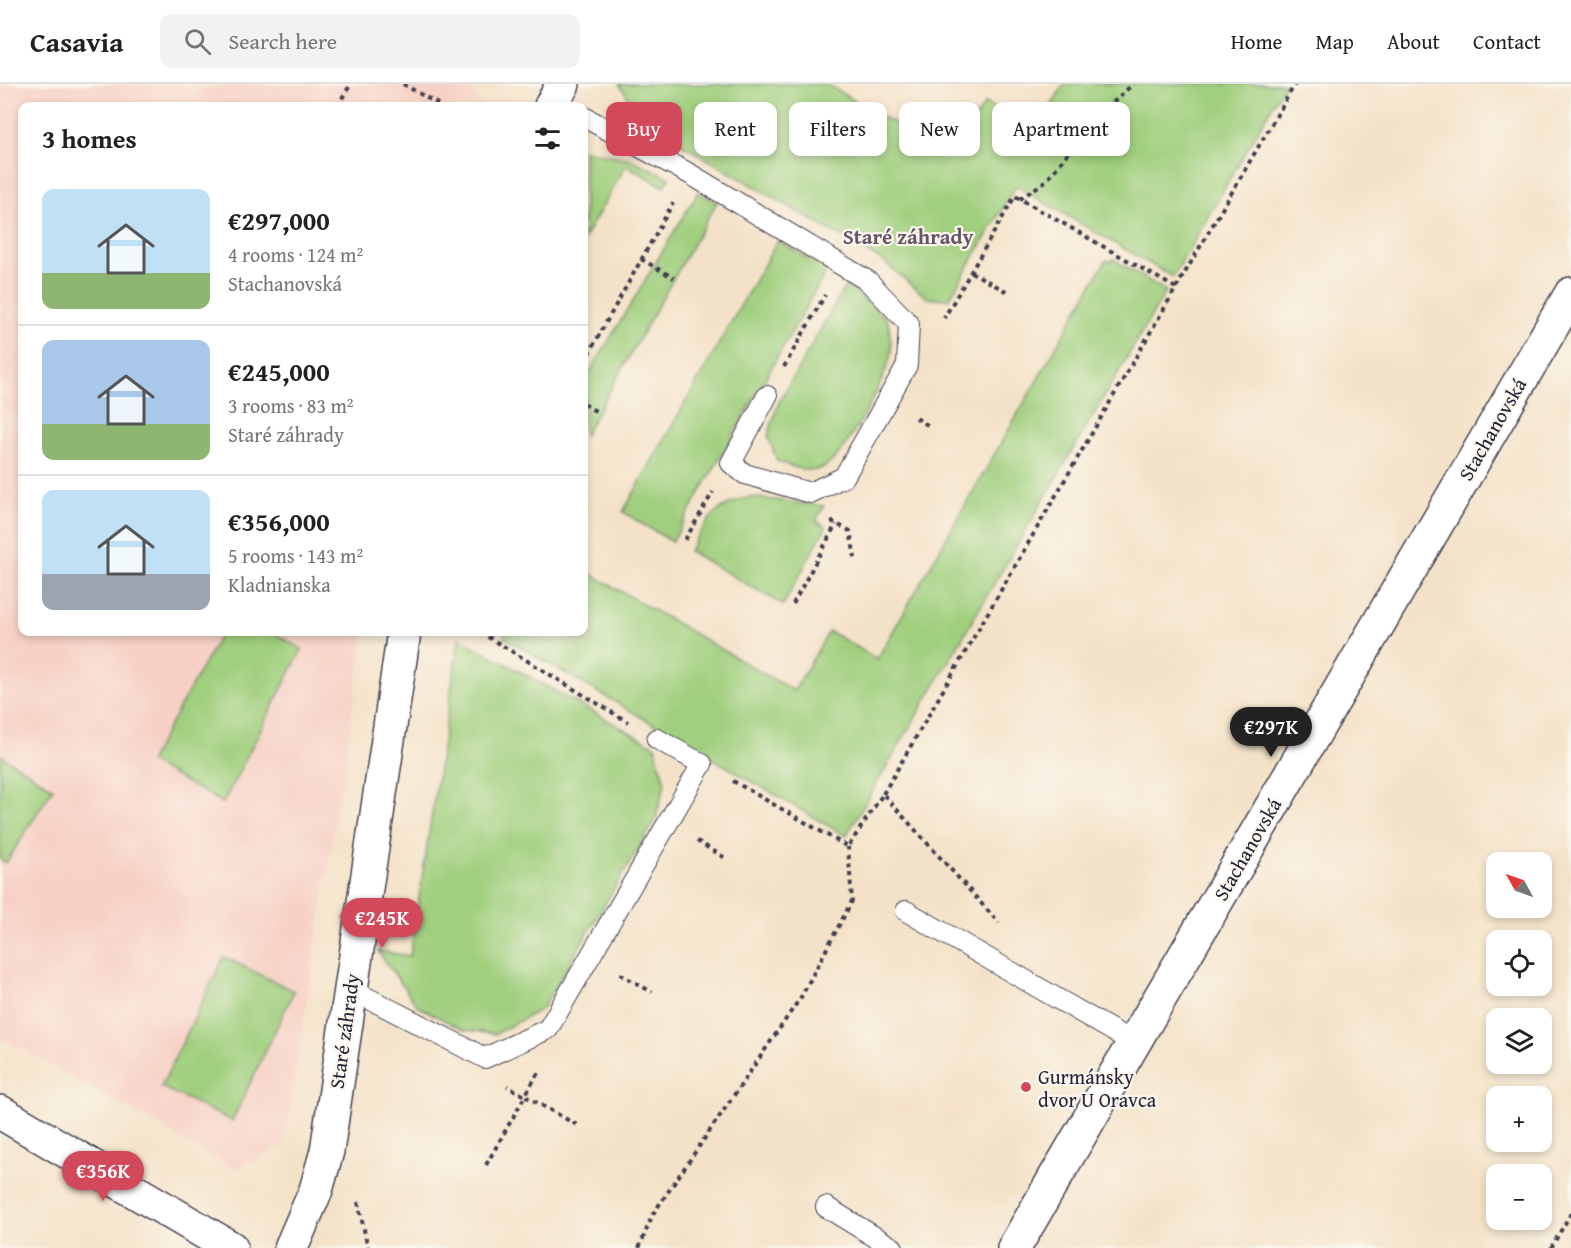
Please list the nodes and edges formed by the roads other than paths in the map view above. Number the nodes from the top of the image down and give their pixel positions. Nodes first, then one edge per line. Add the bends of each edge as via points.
1 (588, 119) edge
2 (1571, 294) edge
3 (767, 396) road end
4 (403, 636) edge
5 (657, 739) road end
6 (906, 910) dead end
7 (350, 989) junction
8 (1134, 1043) junction
9 (0, 1112) edge
10 (826, 1207) dead end
11 (231, 1248) edge
12 (291, 1248) edge
13 (893, 1248) edge
14 (1014, 1248) edge

1 - 3 lane via 690,174 868,281 909,324 907,366 844,477 810,493 745,474 730,463
2 - 8 street, Stachanovská
4 - 7 street, Staré záhrady
5 - 7 lane via 702,764 548,1029 484,1058
6 - 8 lane
7 - 12 street, Staré záhrady via 327,1151 316,1190
8 - 14 street, Stachanovská
9 - 11 street
10 - 13 lane

